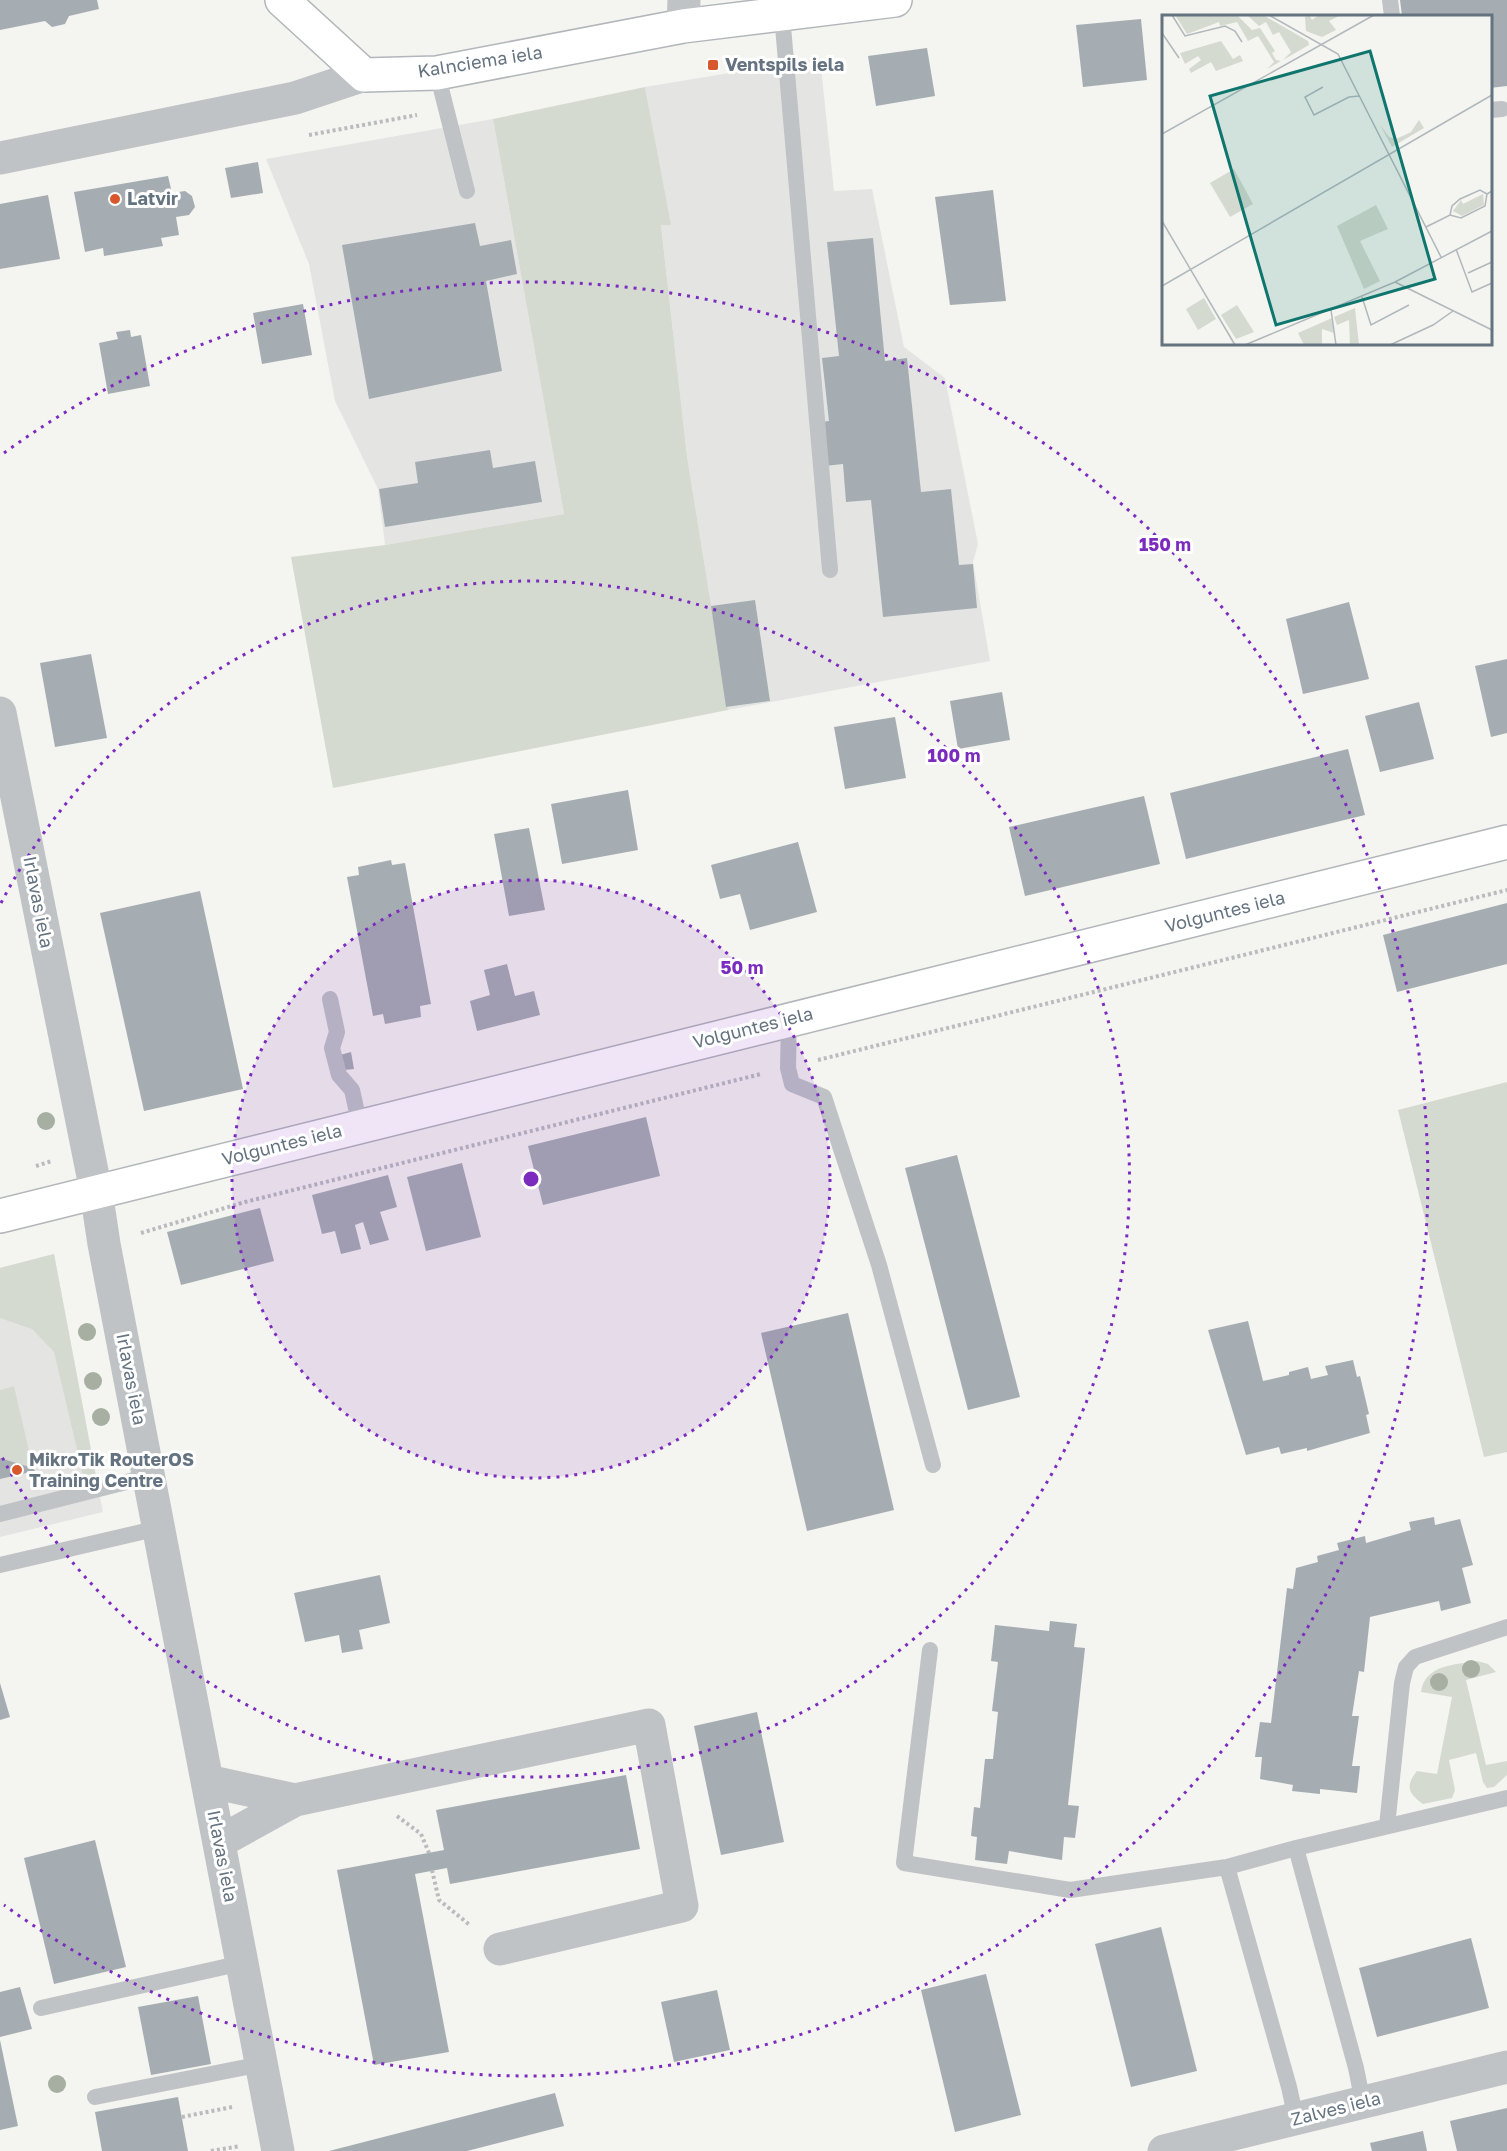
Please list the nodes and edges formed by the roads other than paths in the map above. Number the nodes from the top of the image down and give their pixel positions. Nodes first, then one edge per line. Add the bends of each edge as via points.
1 (282, 0) edge
2 (895, 0) edge
3 (1390, 0) edge
4 (683, 13) edge
5 (782, 15) junction
6 (1392, 15) edge
7 (437, 73) junction
8 (364, 75) junction
9 (0, 158) edge
10 (467, 191) dead end
11 (830, 570) dead end
12 (0, 713) edge
13 (1507, 842) edge
14 (330, 999) dead end
15 (789, 1019) junction
16 (360, 1126) junction
17 (96, 1191) junction
18 (0, 1216) edge
19 (933, 1465) dead end
20 (150, 1476) junction
21 (0, 1514) edge
22 (159, 1528) junction
23 (0, 1565) edge
24 (1507, 1627) edge
25 (930, 1650) dead end
26 (207, 1781) junction
27 (1507, 1798) edge
28 (295, 1800) junction
29 (1387, 1826) junction
30 (219, 1842) junction
31 (1296, 1848) junction
32 (1227, 1867) junction
33 (500, 1949) road end
34 (242, 1963) junction
35 (41, 2008) dead end
36 (262, 2064) junction
37 (1507, 2067) edge
38 (95, 2097) dead end
39 (1363, 2103) junction
40 (1296, 2119) junction
41 (278, 2151) edge
42 (1164, 2151) edge

1 - 8 street
2 - 5 street, Kalnciema iela
3 - 6 lane
4 - 5 street, Kalnciema iela
4 - 7 street, Kalnciema iela
5 - 11 lane
7 - 8 street, Kalnciema iela
7 - 10 lane
8 - 9 street, Kalnciema iela via 295,98
12 - 17 street, Irlavas iela
13 - 15 street, Volguntes iela
14 - 16 lane via 337,1032 332,1048 339,1075 352,1090
15 - 16 street, Volguntes iela
15 - 19 lane via 788,1068 792,1084 824,1097 879,1265
16 - 17 street, Volguntes iela
17 - 18 street, Volguntes iela
17 - 20 street, Irlavas iela
20 - 21 lane
20 - 22 street, Irlavas iela
22 - 23 lane
22 - 26 street, Irlavas iela
24 - 29 lane via 1415,1657 1406,1667
25 - 32 lane via 904,1863 1070,1890
26 - 28 street
26 - 30 street, Irlavas iela
27 - 29 lane
28 - 30 street
28 - 33 street via 649,1725 682,1906
29 - 31 lane
30 - 34 street, Irlavas iela
31 - 32 lane
31 - 39 lane
32 - 40 lane
34 - 35 lane
34 - 36 street, Irlavas iela
36 - 38 lane
36 - 41 street, Irlavas iela
37 - 39 street, Zalves iela
39 - 40 street, Zalves iela
40 - 42 street, Zalves iela

